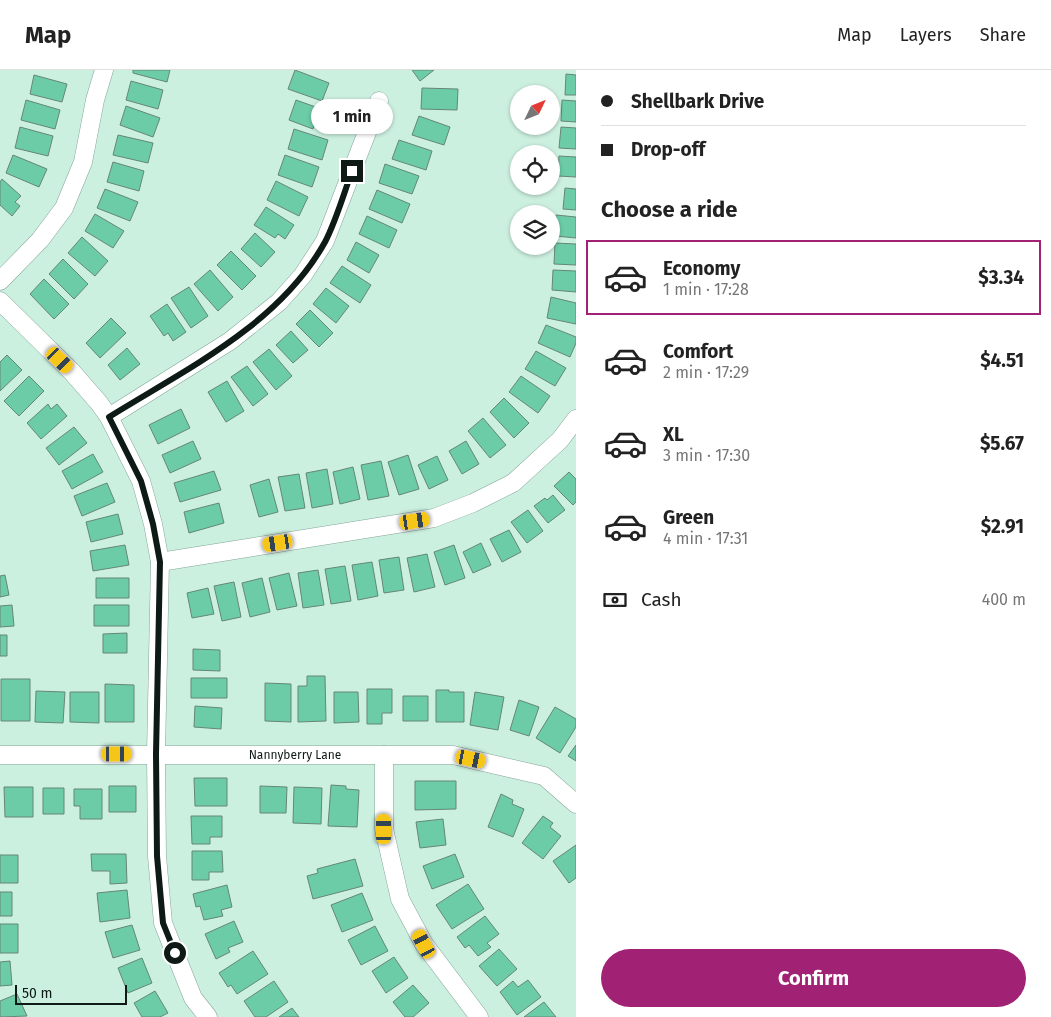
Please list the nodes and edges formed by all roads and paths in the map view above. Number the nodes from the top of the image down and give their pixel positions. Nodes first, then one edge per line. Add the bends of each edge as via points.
1 (104, 70) edge
2 (380, 101) dead end
3 (0, 281) edge
4 (0, 301) edge
5 (109, 417) junction
6 (576, 419) edge
7 (160, 562) junction
8 (156, 754) junction
9 (0, 755) edge
10 (384, 755) junction
11 (576, 804) edge
12 (208, 1017) edge
13 (479, 1017) edge

1 - 3 street via 83,162 64,208 40,240
2 - 5 street via 325,241 303,275 279,302 230,342
4 - 5 street via 72,372
5 - 7 street via 141,481
6 - 7 street via 560,440 513,483 434,518
7 - 8 street
8 - 9 street, Nannyberry Lane
8 - 10 street, Nannyberry Lane
8 - 12 street via 157,856 163,923 193,998
10 - 11 street, Nannyberry Lane via 453,755 544,776
10 - 13 street via 384,829 400,899 424,944

